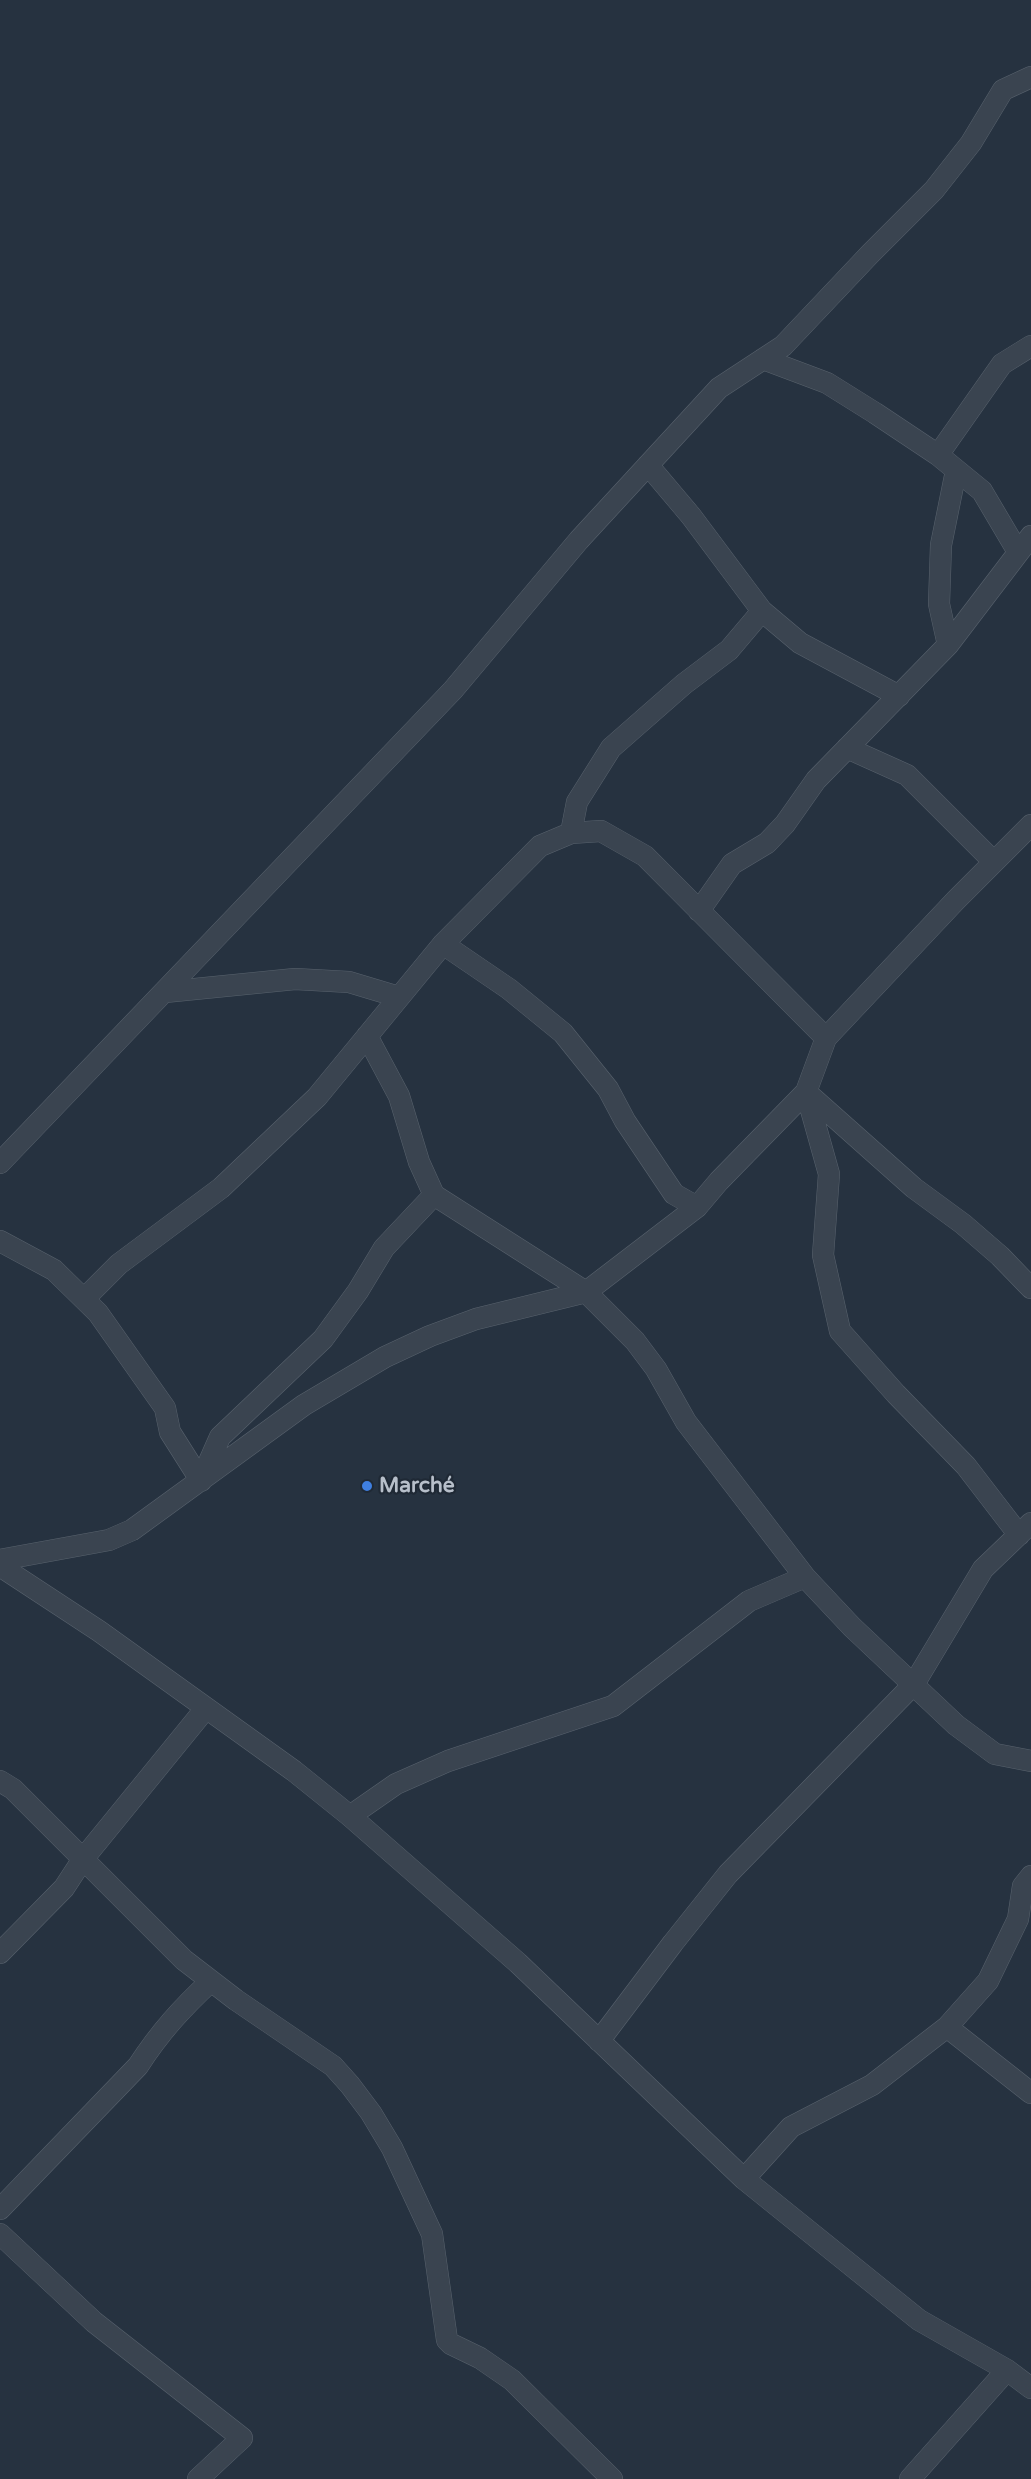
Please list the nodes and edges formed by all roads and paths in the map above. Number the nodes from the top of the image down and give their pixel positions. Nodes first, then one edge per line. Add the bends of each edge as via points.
1 (1031, 77) edge
2 (1031, 345) edge
3 (763, 359) junction
4 (938, 455) junction
5 (648, 465) junction
6 (956, 471) junction
7 (1025, 544) edge
8 (762, 611) junction
9 (948, 645) junction
10 (899, 696) junction
11 (847, 748) junction
12 (1031, 825) edge
13 (571, 833) junction
14 (994, 862) junction
15 (699, 910) junction
16 (443, 944) junction
17 (165, 992) junction
18 (399, 997) junction
19 (367, 1036) junction
20 (826, 1038) junction
21 (806, 1092) junction
22 (0, 1163) edge
23 (434, 1195) junction
24 (697, 1207) junction
25 (0, 1241) edge
26 (1031, 1288) edge
27 (586, 1292) junction
28 (84, 1299) junction
29 (201, 1481) junction
30 (1025, 1529) edge
31 (0, 1560) edge
32 (0, 1566) edge
33 (805, 1577) junction
34 (914, 1684) junction
35 (206, 1708) junction
36 (1031, 1761) edge
37 (0, 1780) edge
38 (350, 1816) junction
39 (82, 1859) junction
40 (1031, 1876) edge
41 (0, 1953) edge
42 (211, 1981) junction
43 (947, 2027) junction
44 (600, 2041) junction
45 (1031, 2093) edge
46 (744, 2179) junction
47 (0, 2210) edge
48 (0, 2235) edge
49 (1007, 2370) junction
50 (1031, 2388) edge
51 (198, 2479) edge
52 (612, 2479) edge
53 (910, 2479) edge

1 - 3 street via 1004,90 971,143 934,190 783,346
2 - 4 street via 1002,364
3 - 4 street via 827,383
3 - 5 street via 719,388
4 - 6 street
5 - 8 street via 692,516
5 - 17 street via 579,540 453,690
6 - 7 street via 982,491
6 - 9 street via 941,545 939,604
7 - 9 street
8 - 10 street via 800,643
8 - 13 street via 729,650 611,748 577,802
9 - 10 street
10 - 11 street
11 - 14 street via 907,775
11 - 15 street via 816,780 785,825 767,843 732,864
12 - 14 street
13 - 15 street via 601,831 645,856
13 - 16 street via 540,846
14 - 20 street
15 - 20 street
16 - 18 street
16 - 24 street via 509,988 563,1033 608,1089 674,1194
17 - 18 street via 295,979 349,982
17 - 22 street
18 - 19 street
19 - 23 street via 399,1096 419,1162
19 - 28 street via 317,1097 221,1188 119,1264
20 - 21 street
21 - 24 street
21 - 26 street via 914,1188 1000,1256
21 - 30 street via 829,1174 823,1255 840,1331
23 - 27 street
23 - 29 street via 384,1248 323,1339 220,1437
24 - 27 street
25 - 28 street via 54,1270
27 - 29 street via 476,1319 385,1357 304,1406
27 - 33 street via 642,1350 686,1422
28 - 29 street via 165,1408 170,1432
29 - 31 street via 132,1530 109,1540
30 - 34 street via 983,1569
32 - 35 street
33 - 34 street
33 - 38 street via 750,1601 613,1706 448,1761 396,1784
34 - 36 street via 956,1725 995,1754
34 - 44 street via 728,1874
35 - 38 street
35 - 39 street
37 - 39 street
38 - 44 street via 518,1963
39 - 41 street via 64,1888
39 - 42 street via 184,1960
40 - 43 street via 1023,1886 1018,1919 988,1981
42 - 47 street via 175,2014 138,2066
42 - 52 street via 333,2066 350,2085 392,2148 432,2234 447,2340 512,2380
43 - 45 street
43 - 46 street via 872,2085 791,2127
44 - 46 street
46 - 49 street via 920,2320
48 - 51 street via 94,2322 242,2438
49 - 50 street
49 - 53 street

